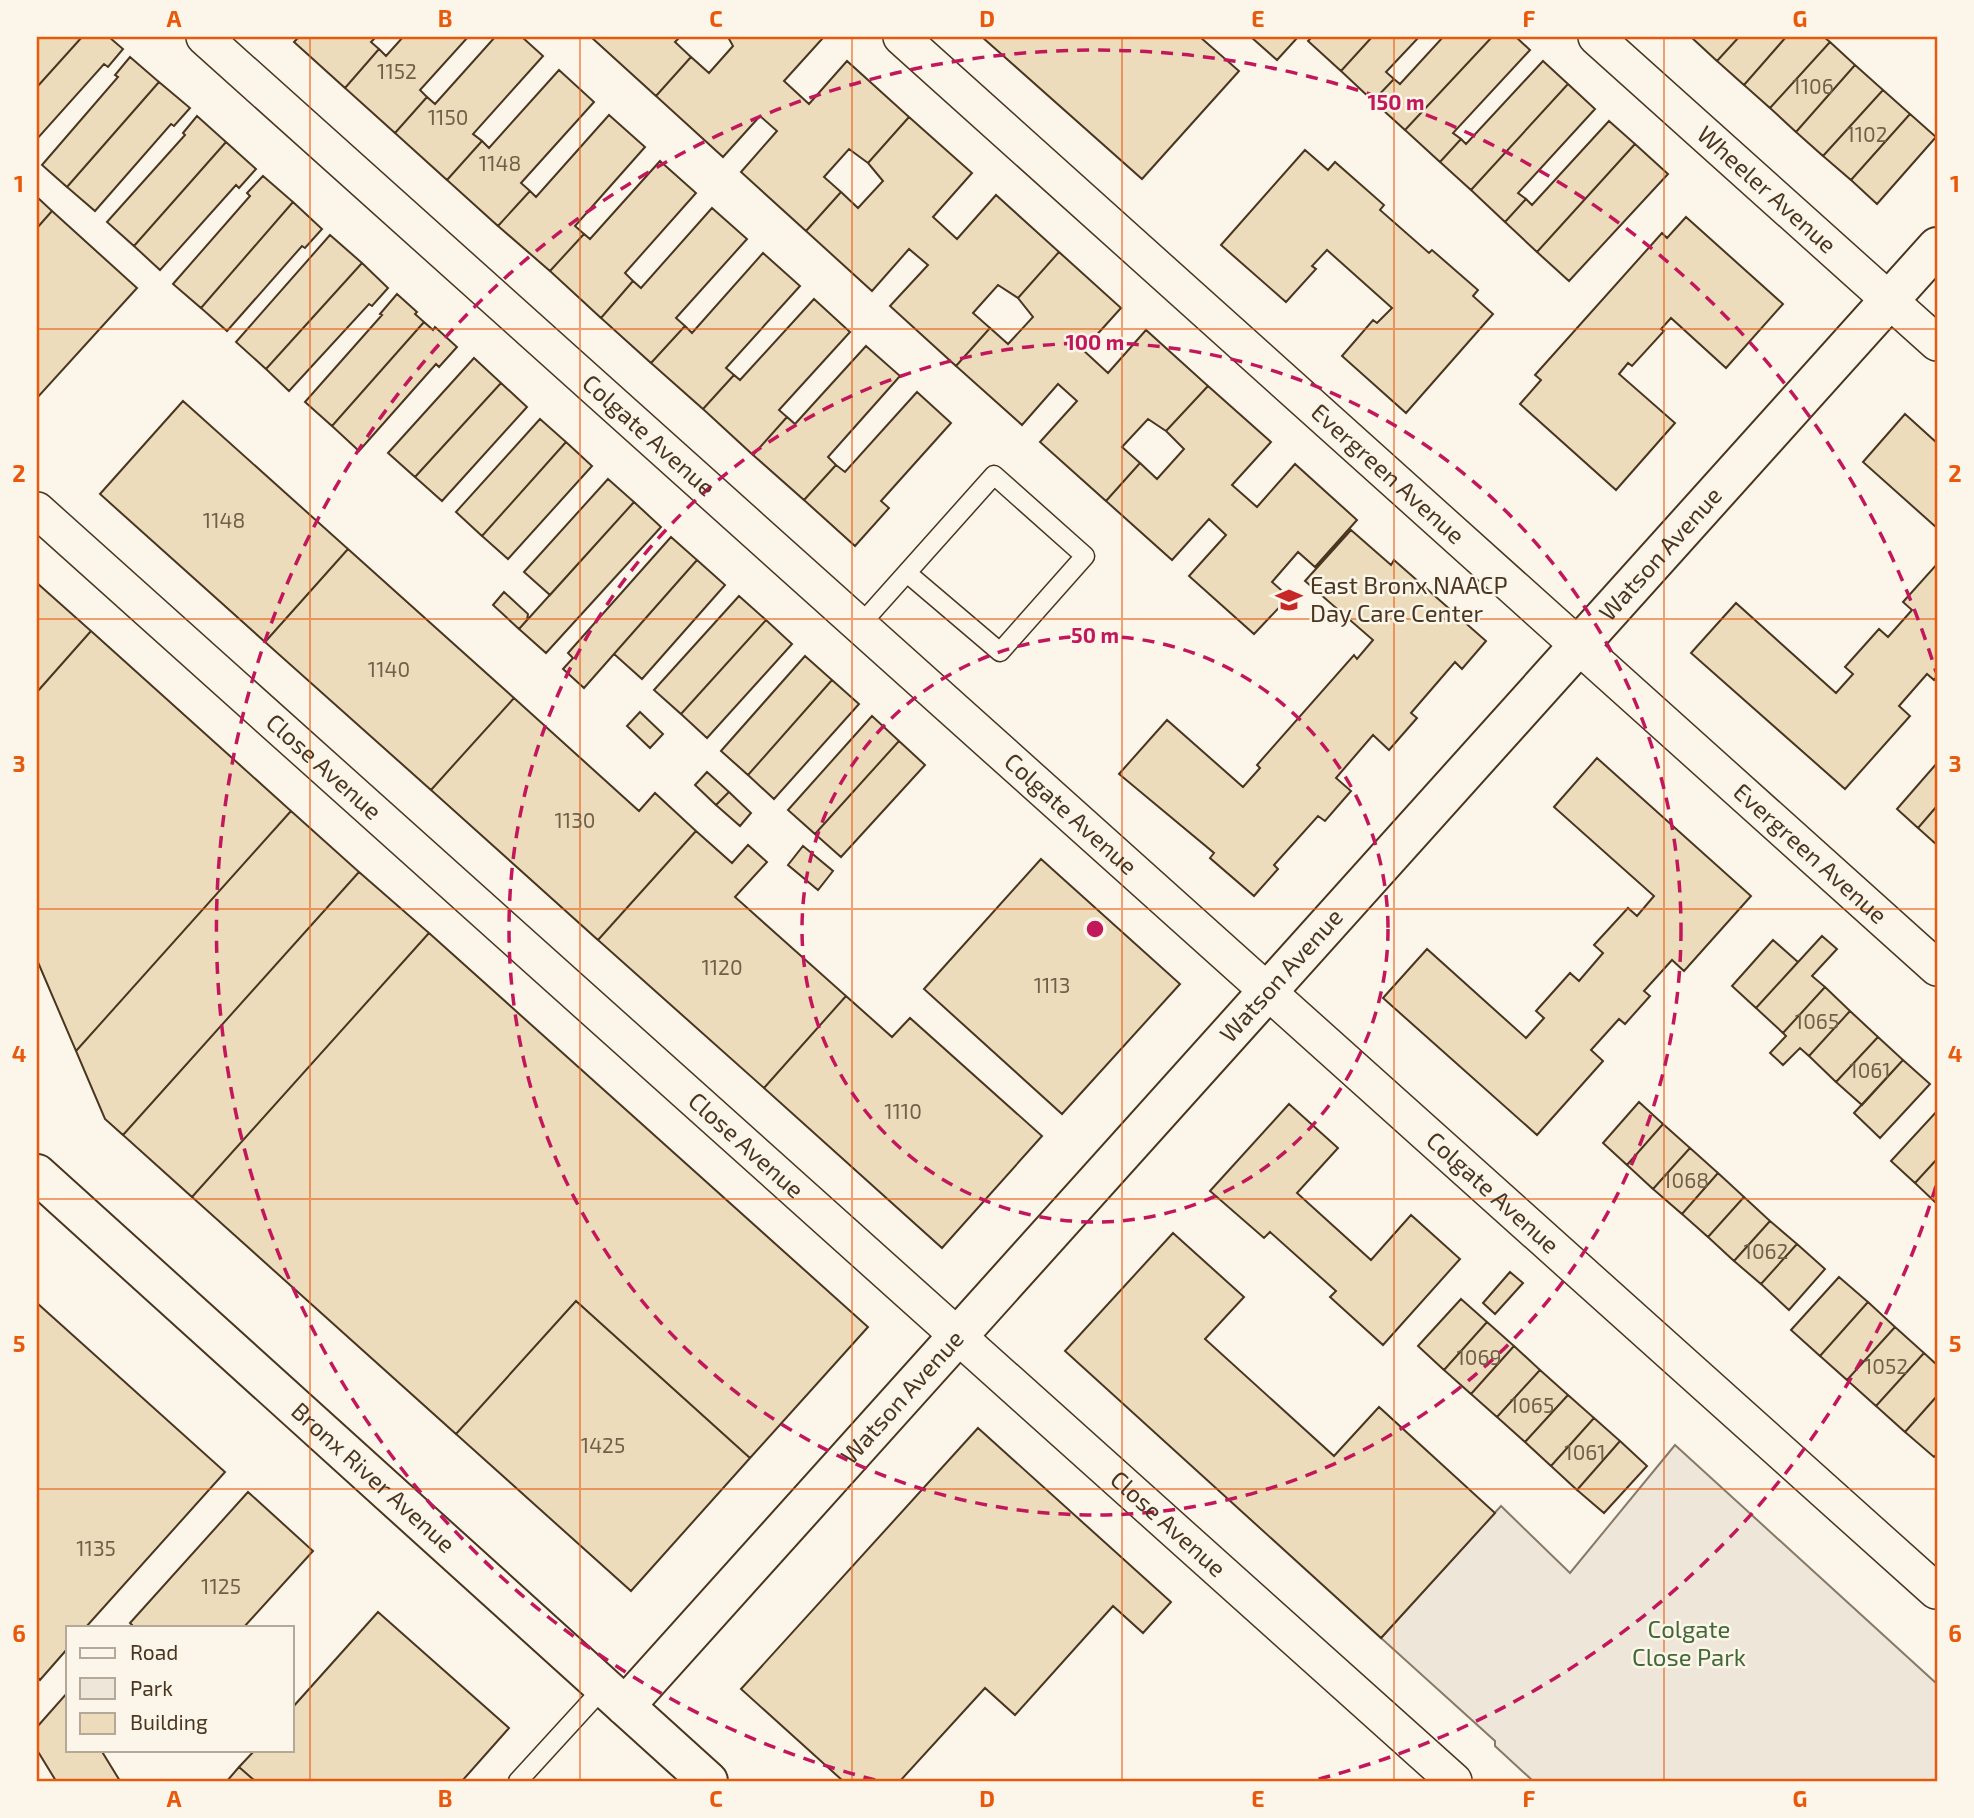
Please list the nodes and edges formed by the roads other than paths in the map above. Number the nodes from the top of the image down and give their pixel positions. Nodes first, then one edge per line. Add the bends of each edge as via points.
1 (204, 37) edge
2 (901, 37) edge
3 (1596, 37) edge
4 (1937, 247) edge
5 (1890, 300) junction
6 (1937, 343) edge
7 (37, 510) edge
8 (907, 572) junction
9 (861, 624) junction
10 (1579, 646) junction
11 (1937, 968) edge
12 (1269, 991) junction
13 (37, 1174) edge
14 (959, 1336) junction
15 (1937, 1595) edge
16 (614, 1697) junction
17 (518, 1781) edge
18 (708, 1781) edge
19 (1454, 1781) edge

1 - 9 street, Colgate Avenue
2 - 10 street, Evergreen Avenue
3 - 5 street, Wheeler Avenue
4 - 5 street, Watson Avenue
5 - 6 street, Wheeler Avenue
5 - 10 street, Watson Avenue
7 - 14 street, Close Avenue
8 - 8 lane via 994,475 1085,556 1000,652
8 - 9 lane
9 - 12 street, Colgate Avenue
10 - 11 street, Evergreen Avenue
10 - 12 street, Watson Avenue
12 - 14 street, Watson Avenue
12 - 15 street, Colgate Avenue
13 - 16 street, Bronx River Avenue
14 - 16 street, Watson Avenue
14 - 19 street, Close Avenue
16 - 17 lane
16 - 18 street, Bronx River Avenue

